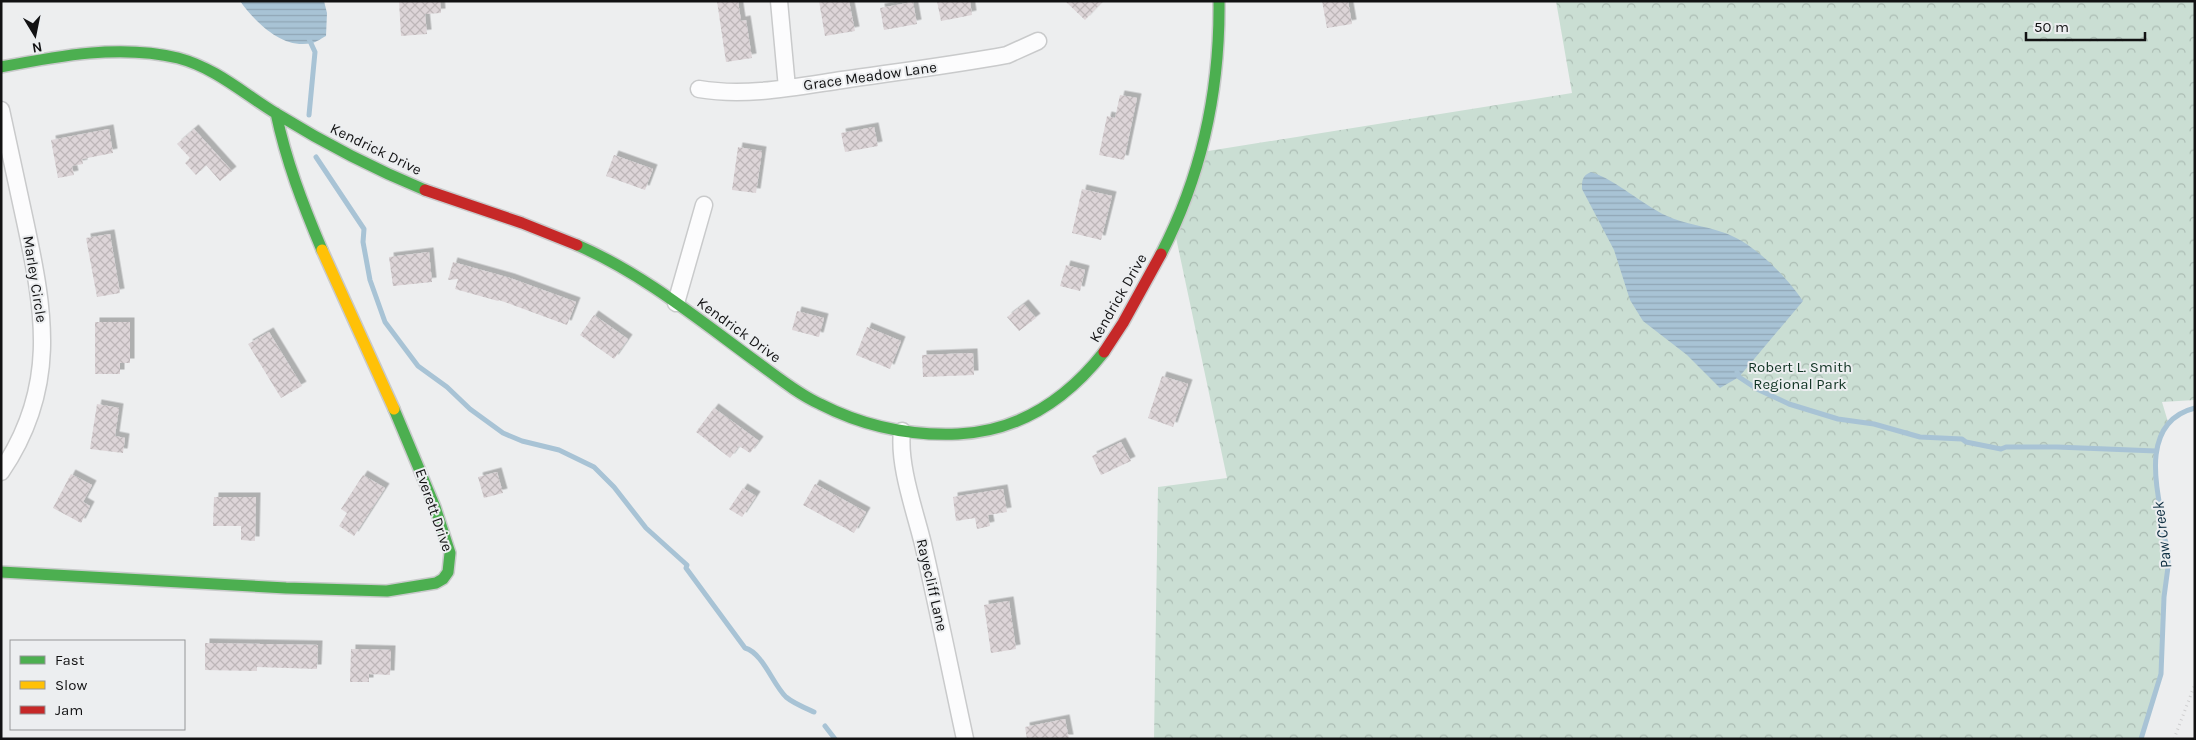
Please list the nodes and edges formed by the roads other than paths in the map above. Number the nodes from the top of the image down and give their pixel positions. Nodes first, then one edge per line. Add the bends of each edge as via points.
1 (779, 1) edge
2 (1219, 1) edge
3 (1038, 42) dead end
4 (1, 67) edge
5 (788, 88) junction
6 (699, 89) dead end
7 (1, 110) edge
8 (276, 113) junction
9 (704, 205) dead end
10 (676, 303) junction
11 (902, 432) junction
12 (1, 472) edge
13 (1, 572) edge
14 (965, 739) edge

1 - 5 street
2 - 11 street, Kendrick Drive via 1215,85 1202,152 1189,194 1132,309 1110,344 1081,379 1058,400 1009,426 948,435
3 - 5 street, Grace Meadow Lane via 1008,55
4 - 8 street, Kendrick Drive via 74,55 127,52 181,59 238,87
5 - 6 street, Grace Meadow Lane via 739,92
7 - 12 street, Marley Circle via 42,312 43,347 34,405 24,433
8 - 10 street, Kendrick Drive via 368,165 406,182 566,240 610,261
8 - 13 street, Everett Drive via 300,198 435,506 450,553 448,572 436,583 387,591
9 - 10 street
10 - 11 street, Kendrick Drive via 820,405
11 - 14 street, Rayecliff Lane via 905,470

